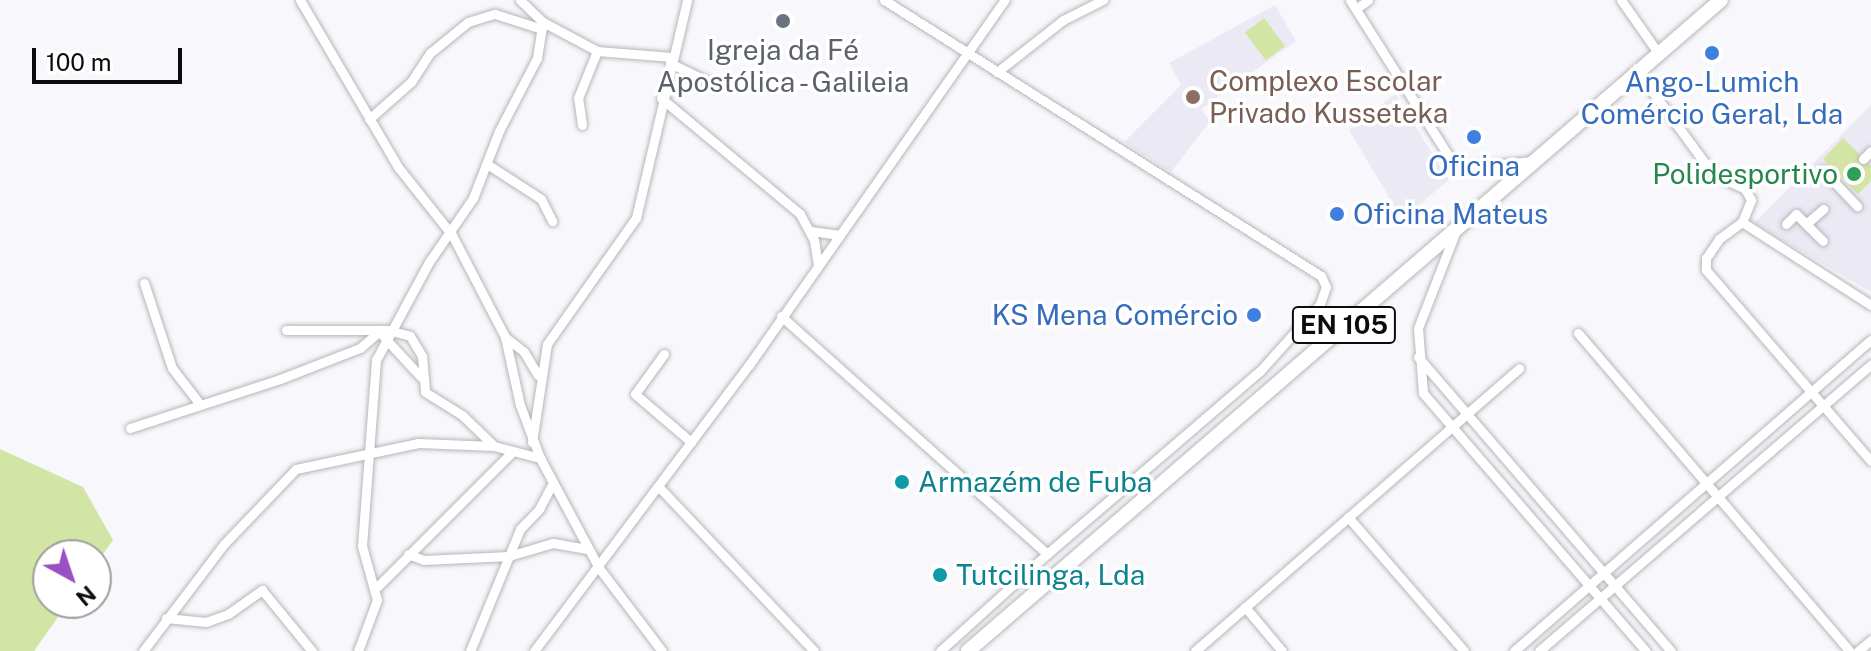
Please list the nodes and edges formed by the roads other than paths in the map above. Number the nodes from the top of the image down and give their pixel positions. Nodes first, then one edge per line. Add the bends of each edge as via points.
1 (300, 0) edge
2 (520, 0) edge
3 (687, 0) edge
4 (884, 0) edge
5 (1005, 0) edge
6 (1103, 0) edge
7 (1368, 0) edge
8 (1621, 0) edge
9 (1721, 0) edge
10 (1353, 4) edge
11 (542, 25) junction
12 (597, 51) junction
13 (1659, 54) junction
14 (969, 56) junction
15 (671, 60) junction
16 (997, 72) junction
17 (1638, 72) junction
18 (717, 86) dead end
19 (661, 98) junction
20 (369, 119) junction
21 (582, 125) dead end
22 (1535, 161) junction
23 (487, 164) junction
24 (1823, 170) dead end
25 (1857, 206) dead end
26 (1823, 209) dead end
27 (552, 221) dead end
28 (1742, 222) junction
29 (1786, 224) dead end
30 (1806, 224) junction
31 (1458, 226) junction
32 (811, 231) junction
33 (452, 235) junction
34 (840, 235) junction
35 (1823, 241) dead end
36 (818, 266) junction
37 (144, 283) dead end
38 (1871, 305) edge
39 (781, 316) junction
40 (286, 330) dead end
41 (1578, 333) dead end
42 (383, 334) junction
43 (505, 337) junction
44 (1871, 340) edge
45 (664, 354) dead end
46 (1418, 357) junction
47 (1871, 364) edge
48 (1519, 368) dead end
49 (1260, 371) junction
50 (538, 375) junction
51 (421, 377) junction
52 (1274, 386) junction
53 (1813, 392) junction
54 (199, 403) junction
55 (1824, 405) junction
56 (1467, 414) junction
57 (1452, 426) junction
58 (130, 428) dead end
59 (532, 442) junction
60 (691, 442) junction
61 (494, 446) junction
62 (513, 451) junction
63 (367, 455) junction
64 (540, 458) junction
65 (1871, 461) edge
66 (553, 483) junction
67 (1707, 483) junction
68 (658, 486) junction
69 (1718, 496) junction
70 (1348, 517) junction
71 (588, 549) junction
72 (408, 554) junction
73 (1047, 554) junction
74 (509, 556) junction
75 (599, 568) junction
76 (1604, 573) junction
77 (1589, 585) junction
78 (1615, 585) junction
79 (377, 587) junction
80 (1600, 598) junction
81 (1245, 607) junction
82 (166, 618) junction
83 (1871, 640) edge
84 (365, 646) edge
85 (470, 647) edge
86 (143, 651) edge
87 (312, 651) edge
88 (358, 651) edge
89 (458, 651) edge
90 (534, 651) edge
91 (662, 651) edge
92 (814, 651) edge
93 (940, 651) edge
94 (968, 651) edge
95 (1195, 651) edge
96 (1282, 651) edge
97 (1464, 651) edge
98 (1514, 651) edge
99 (1539, 651) edge
100 (1646, 651) edge
101 (1671, 651) edge
102 (1850, 651) edge
103 (1858, 651) edge

1 - 20 street
2 - 11 street
3 - 15 street
4 - 14 street
5 - 14 street
6 - 16 street via 1063,20
7 - 10 street
8 - 13 street
9 - 13 main road, EN 105
10 - 22 street via 1457,169
11 - 12 street
11 - 20 street via 495,14 468,22 430,53 411,82
11 - 23 street via 537,58
12 - 15 street
12 - 21 street via 578,98
13 - 17 main road, EN 105
14 - 16 street
14 - 34 street
15 - 18 street
15 - 19 street
16 - 49 street via 1321,276 1326,287 1320,304
17 - 22 main road, EN 105
17 - 28 street via 1713,174 1745,189 1751,200
19 - 32 street via 800,214
19 - 50 street via 636,218 547,344
20 - 33 street via 398,167
22 - 31 main road, EN 105
23 - 27 street via 541,199
23 - 33 street
24 - 25 street
26 - 30 street
28 - 38 street
28 - 53 street via 1719,239 1706,258 1706,270
29 - 30 street via 1796,214
30 - 35 street
31 - 46 street via 1424,304
31 - 52 main road, EN 105
32 - 34 street
32 - 36 street
33 - 42 street
33 - 43 street
34 - 36 street
36 - 39 street
37 - 54 street via 172,368
39 - 60 street
39 - 73 street
40 - 42 street
41 - 67 street
42 - 51 street
42 - 51 street via 415,341 422,356
42 - 54 street via 360,348
42 - 63 street
43 - 50 street via 524,352
43 - 59 street
44 - 53 street
45 - 60 street via 635,394
46 - 56 street
46 - 57 street via 1423,393
47 - 55 street
48 - 56 street
49 - 52 street
49 - 73 street
50 - 59 street
51 - 61 street via 432,399 462,415
52 - 94 main road, EN 105
53 - 55 street
53 - 67 street
54 - 58 street
55 - 65 street
55 - 69 street
56 - 57 street
56 - 76 street
57 - 70 street
57 - 77 street
59 - 64 street
60 - 68 street
61 - 62 street
61 - 63 street via 418,443
62 - 64 street
62 - 72 street
63 - 79 street via 363,560
63 - 82 street via 296,469 277,483
64 - 66 street
66 - 71 street
66 - 74 street via 520,529
67 - 69 street
67 - 76 street
68 - 75 street
68 - 92 street
69 - 78 street
69 - 102 street
70 - 81 street
70 - 97 street
71 - 74 street via 553,543
71 - 75 street
72 - 74 street via 424,560
72 - 79 street
73 - 93 street
74 - 85 street
75 - 90 street
75 - 91 street
76 - 77 street
76 - 78 street
77 - 80 street
77 - 98 street
78 - 80 street
78 - 101 street
79 - 84 street
80 - 99 street
80 - 100 street
81 - 95 street
81 - 96 street
82 - 86 street
82 - 87 street via 206,622 262,590
83 - 103 street
84 - 88 street
85 - 89 street

